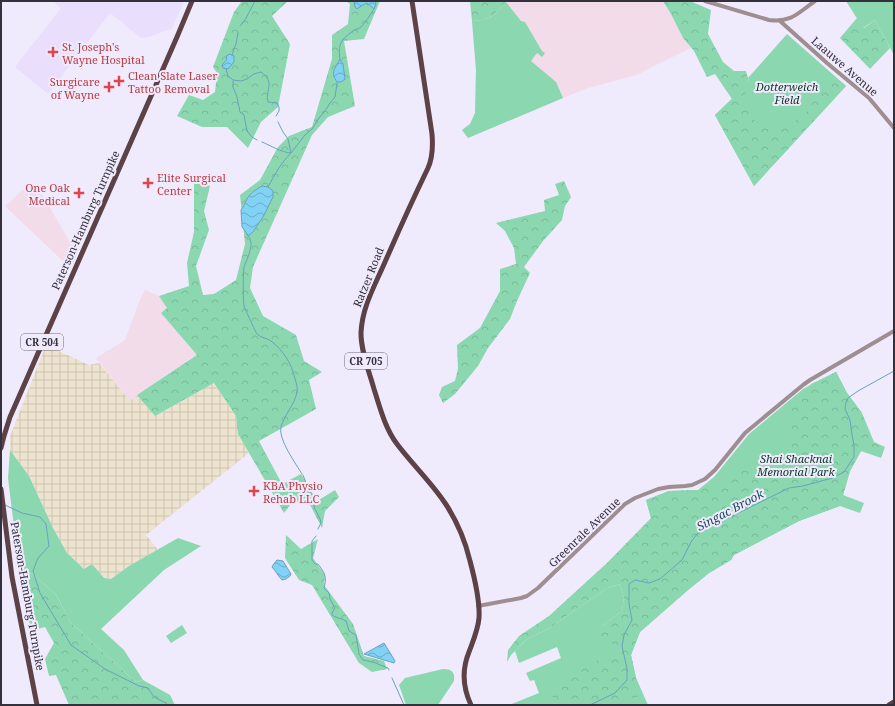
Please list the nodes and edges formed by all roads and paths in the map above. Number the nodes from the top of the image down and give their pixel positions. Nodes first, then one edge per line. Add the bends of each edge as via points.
1 (192, 1) edge
2 (412, 1) edge
3 (705, 1) edge
4 (815, 1) edge
5 (780, 21) junction
6 (894, 128) edge
7 (894, 331) edge
8 (1, 448) edge
9 (1, 489) edge
10 (478, 606) junction
11 (894, 702) edge
12 (36, 705) edge
13 (471, 705) edge
14 (889, 705) edge

1 - 8 main road, Paterson-Hamburg Turnpike / CR 504 via 10,417
2 - 10 main road, Ratzer Road / CR 705 via 431,127 432,154 428,168 371,291 363,316 362,345 388,429 400,448 445,502 460,529 470,562
3 - 5 street
4 - 5 street via 791,18
5 - 6 street, Laauwe Avenue via 869,98
7 - 10 street, Greenrale Avenue via 806,383 745,433 705,479 692,485 663,488 635,498 625,504 527,596
9 - 12 main road, Paterson-Hamburg Turnpike via 12,577
10 - 13 main road, Ratzer Road / CR 705 via 477,630 468,652 464,679
11 - 14 main road

